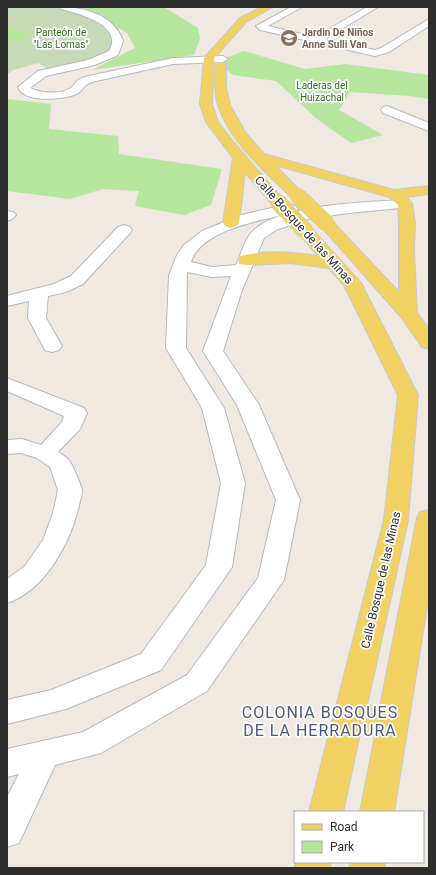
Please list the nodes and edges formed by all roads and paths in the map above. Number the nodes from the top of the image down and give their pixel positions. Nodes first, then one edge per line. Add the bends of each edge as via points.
1 (64, 7) edge
2 (269, 7) edge
3 (282, 7) edge
4 (298, 7) edge
5 (374, 7) edge
6 (429, 22) edge
7 (316, 40) junction
8 (229, 51) junction
9 (209, 58) junction
10 (387, 110) dead end
11 (429, 127) edge
12 (240, 157) junction
13 (260, 157) junction
14 (429, 190) edge
15 (400, 199) junction
16 (429, 202) edge
17 (231, 223) junction
18 (316, 228) junction
19 (124, 230) dead end
20 (181, 264) junction
21 (244, 264) junction
22 (335, 264) junction
23 (39, 293) junction
24 (7, 301) edge
25 (408, 313) junction
26 (429, 343) edge
27 (52, 346) dead end
28 (7, 384) edge
29 (7, 447) edge
30 (45, 453) junction
31 (429, 518) edge
32 (7, 593) edge
33 (7, 712) edge
34 (349, 714) junction
35 (393, 722) junction
36 (44, 755) junction
37 (7, 763) edge
38 (326, 811) edge
39 (377, 811) edge
40 (7, 832) edge

1 - 9 street via 76,9 113,29 118,41 114,53 91,63 42,73 24,87 29,92 45,95 71,93 82,83 93,78 173,61
2 - 9 main road via 243,20
3 - 8 main road via 255,22
4 - 7 street via 261,26
5 - 7 street
6 - 7 street via 381,52 368,52
8 - 9 street
8 - 13 main road, Calle Bosque de las Minas via 221,65 221,90 226,110 246,142
9 - 12 main road, Calle Bosque de las Minas via 206,104 212,122
10 - 11 street
12 - 17 main road
12 - 18 main road, Calle Bosque de las Minas, bridge via 278,202
13 - 15 main road
13 - 18 main road, Calle Bosque de las Minas, bridge via 298,196
14 - 15 main road
15 - 16 main road
15 - 17 street via 279,211
15 - 21 street via 296,217 272,224 258,236
15 - 25 main road via 407,222
17 - 20 street via 199,240 190,248
18 - 22 main road, Calle Bosque de las Minas
18 - 25 main road, Calle Bosque de las Minas
19 - 23 street via 77,280 60,288
20 - 21 street via 203,272 231,271
20 - 33 street via 178,275 176,348 213,408 232,483 219,567 151,662 55,701
21 - 22 main road via 288,257
21 - 36 street via 213,351 248,406 288,500 271,580 197,683 90,744
22 - 34 main road, Calle Bosque de las Minas via 352,283 408,395 396,520
23 - 24 street
23 - 27 street via 37,318
25 - 26 main road, Calle Bosque de las Minas
28 - 30 street via 76,413 72,424
29 - 30 street via 22,446
30 - 32 street via 60,464 70,490 65,513 55,542 34,572
31 - 35 main road
34 - 35 main road
34 - 38 main road, Calle Bosque de las Minas
35 - 39 main road
36 - 37 street
36 - 40 street

